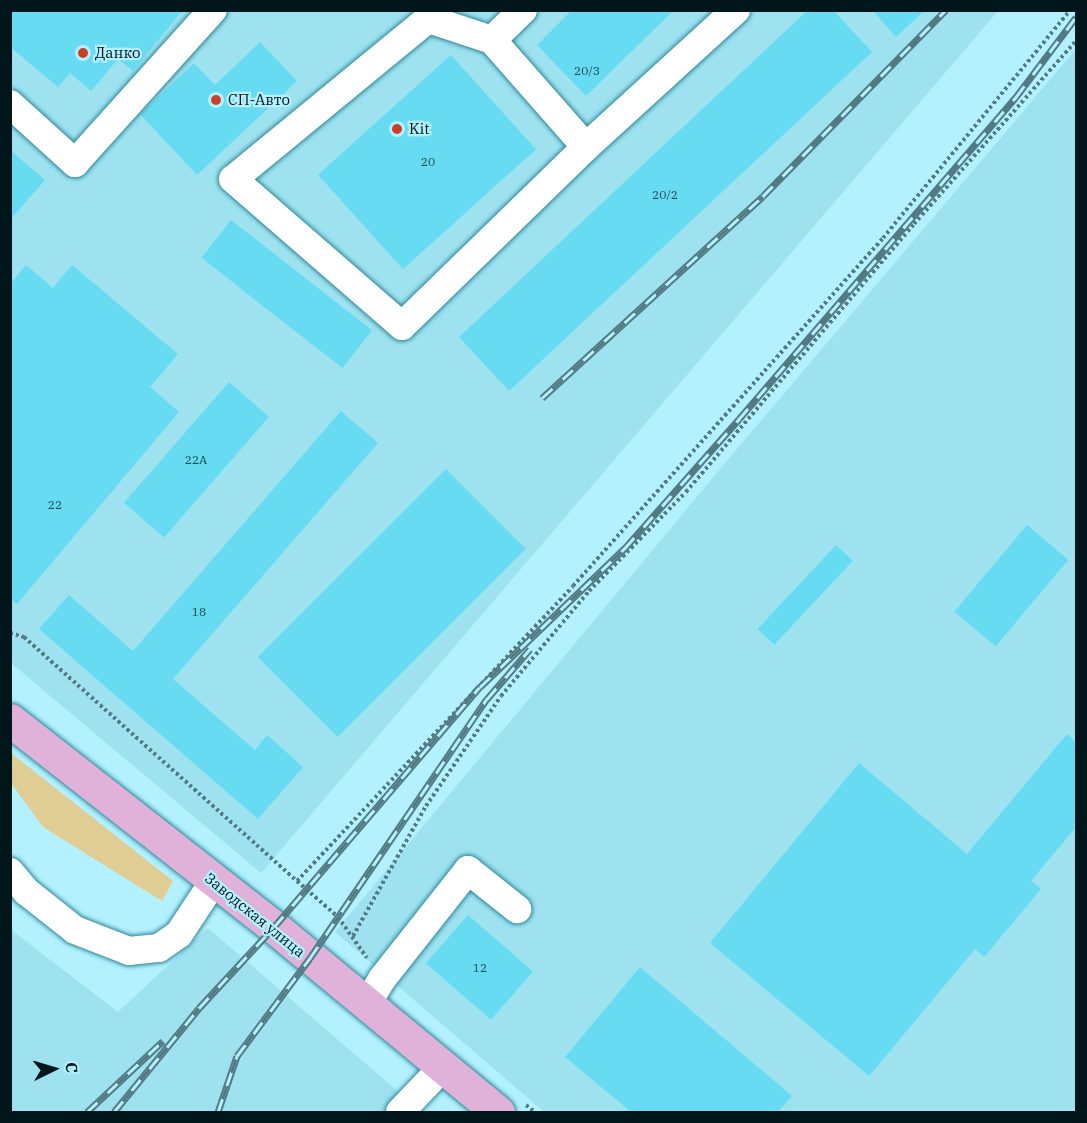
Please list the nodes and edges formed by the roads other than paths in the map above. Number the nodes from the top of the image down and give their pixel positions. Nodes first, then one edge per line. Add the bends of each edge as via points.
1 (213, 10) edge
2 (523, 10) edge
3 (736, 10) edge
4 (492, 40) junction
5 (10, 104) edge
6 (586, 147) junction
7 (10, 720) edge
8 (10, 872) edge
9 (214, 881) junction
10 (517, 909) dead end
11 (375, 992) junction
12 (444, 1066) junction
13 (507, 1105) edge
14 (400, 1113) edge

1 - 5 street via 75,163
2 - 4 street
3 - 6 street
4 - 6 street
4 - 6 street via 428,19 233,179 402,326
7 - 9 main road, Заводская улица
8 - 9 street via 27,892 75,930 129,951 159,948 179,934
9 - 11 main road, Заводская улица
10 - 11 street via 468,870
11 - 12 main road, Заводская улица
12 - 13 main road, Заводская улица
12 - 14 street

